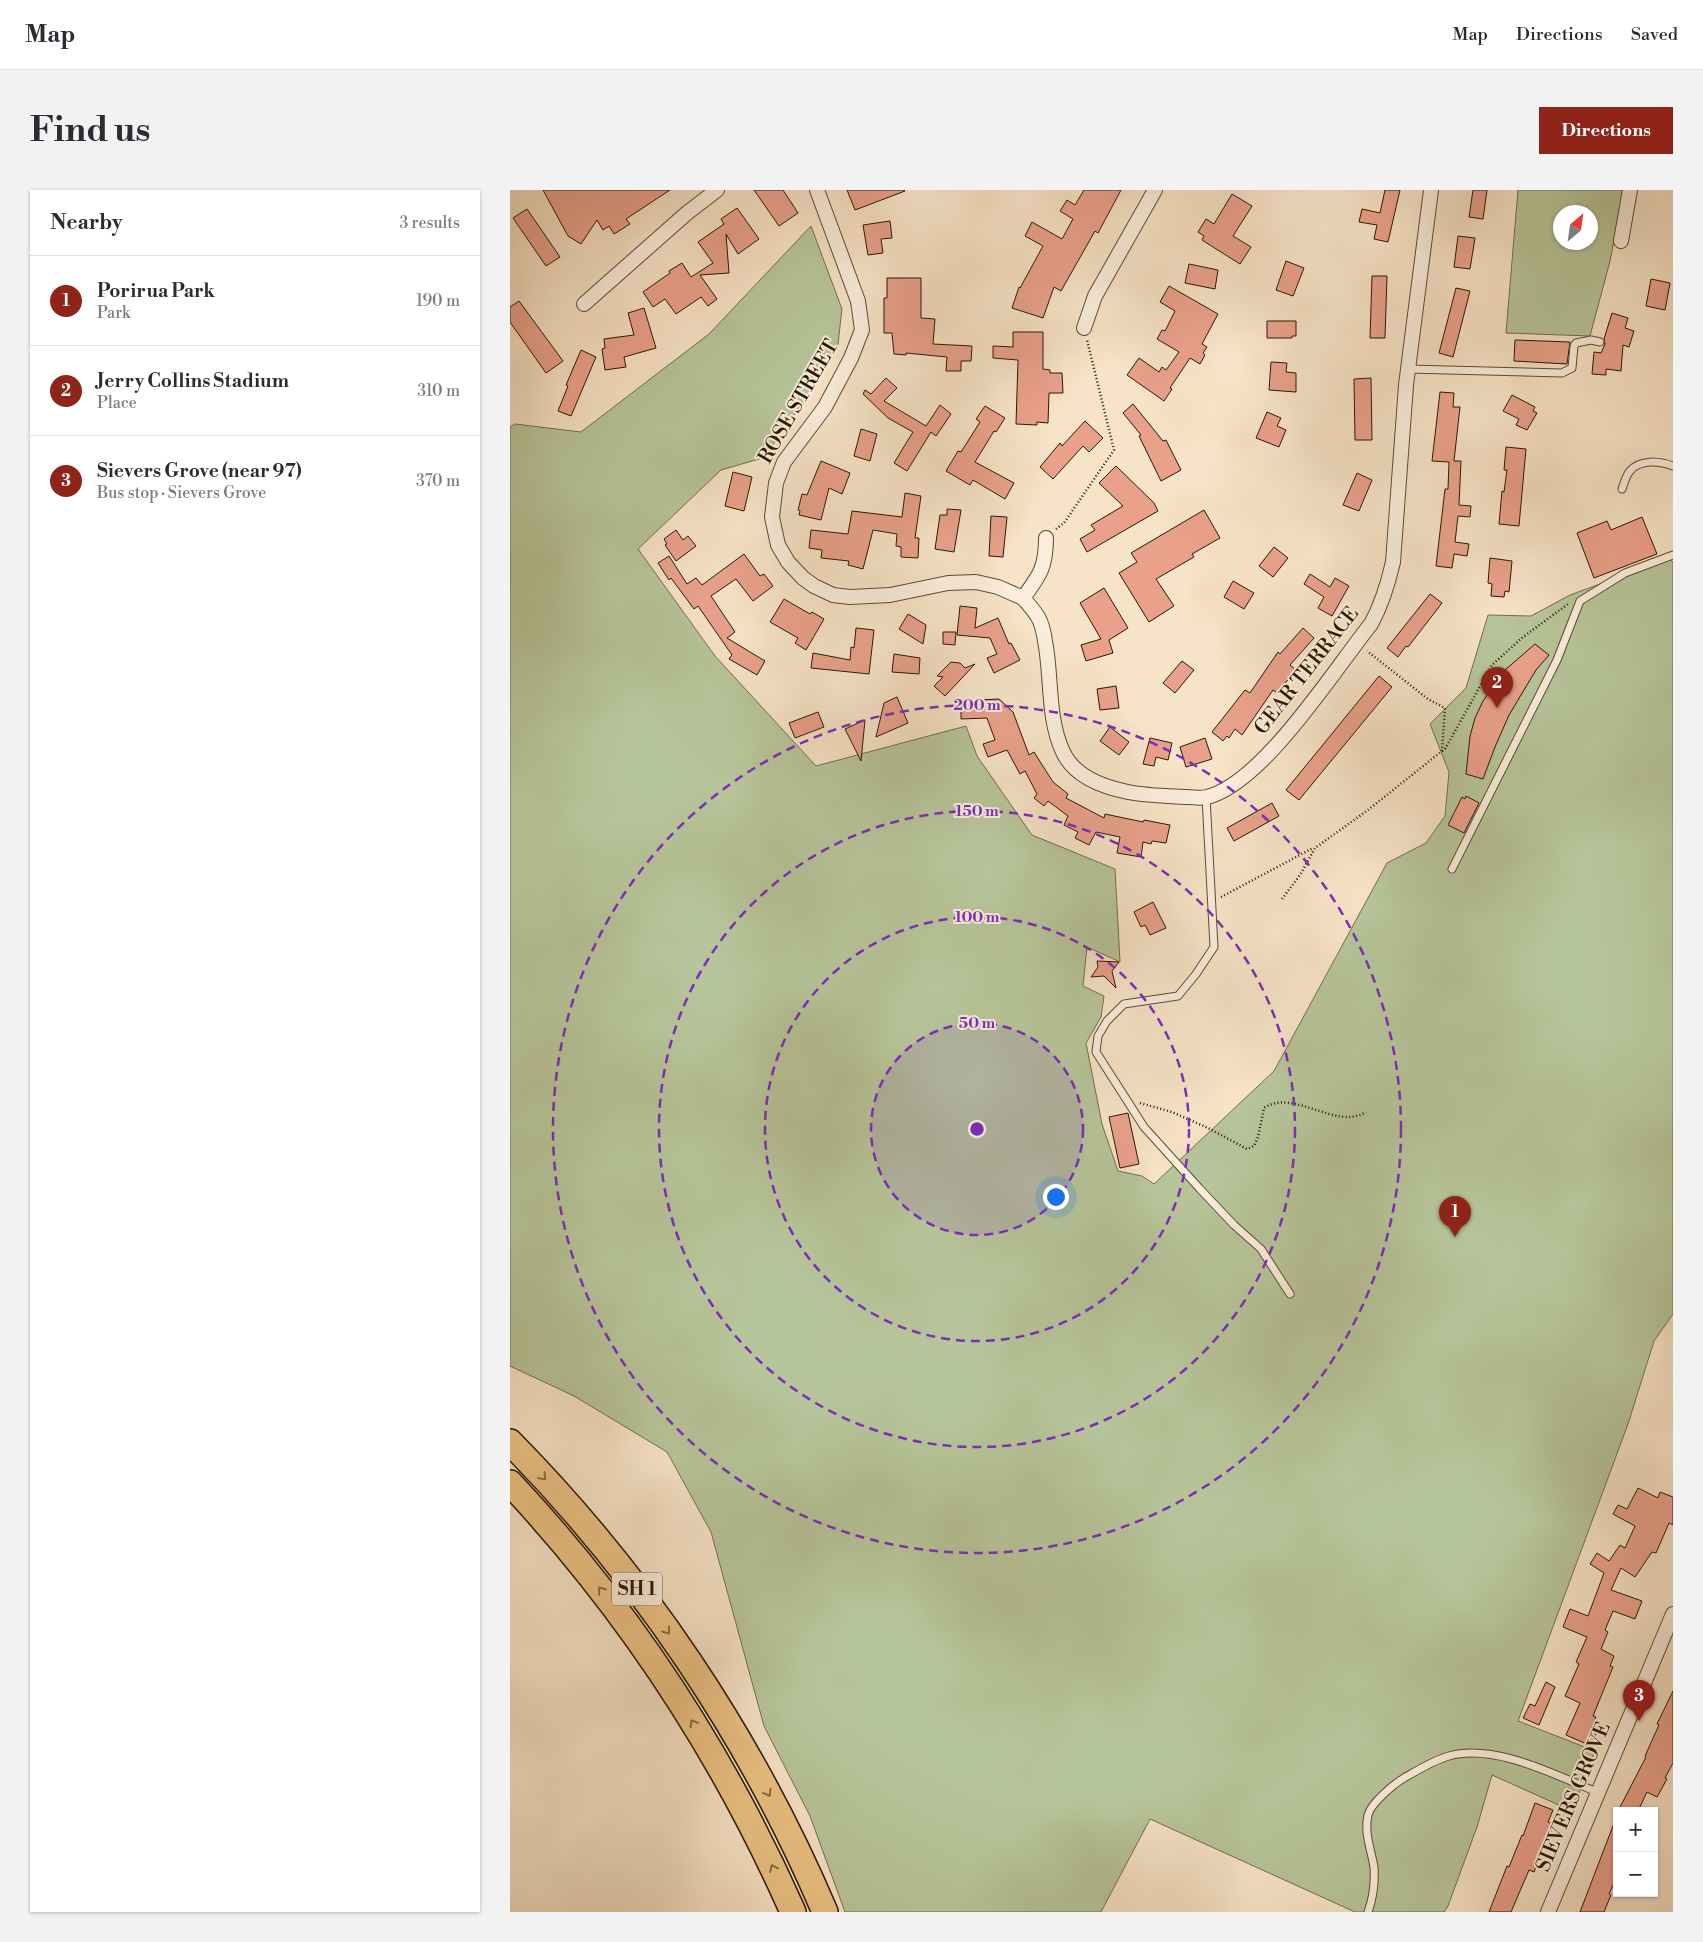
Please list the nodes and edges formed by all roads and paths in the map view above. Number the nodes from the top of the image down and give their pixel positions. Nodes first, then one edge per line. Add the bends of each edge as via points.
1 (717, 190) edge
2 (817, 190) edge
3 (1155, 190) edge
4 (1430, 190) edge
5 (1630, 190) edge
6 (1621, 241) dead end
7 (584, 304) dead end
8 (1084, 328) joint
9 (1600, 342) dead end
10 (1408, 369) junction
11 (1673, 466) edge
12 (1622, 489) dead end
13 (1046, 538) joint
14 (1673, 555) edge
15 (1023, 598) junction
16 (1580, 601) junction
17 (1356, 643) junction
18 (1442, 751) junction
19 (1206, 798) junction
20 (1315, 848) junction
21 (1452, 869) dead end
22 (1282, 899) dead end
23 (1212, 902) junction
24 (1127, 1100) junction
25 (1366, 1112) dead end
26 (1290, 1294) dead end
27 (510, 1442) edge
28 (510, 1483) edge
29 (1673, 1614) edge
30 (1597, 1792) junction
31 (793, 1912) edge
32 (825, 1912) edge
33 (1368, 1912) edge
34 (1548, 1912) edge

1 - 7 street
2 - 15 street, ROSE STREET via 858,301 862,330 825,406 784,462 776,483 772,517 781,551 803,578 833,595 890,595 948,583 976,582
3 - 8 street via 1095,296
4 - 10 street, GEAR TERRACE
5 - 6 street
8 - 13 path via 1114,450 1064,523
9 - 10 lane via 1576,343 1572,368 1562,373
10 - 17 street, GEAR TERRACE via 1393,562 1379,608
11 - 12 lane via 1644,462 1630,471
13 - 15 street via 1046,555 1040,575
14 - 16 lane via 1625,572
15 - 19 street, GEAR TERRACE via 1039,619 1044,634 1056,733 1071,766 1115,790 1152,796
16 - 18 path via 1566,604 1492,665
16 - 21 lane via 1557,660
17 - 18 path via 1428,700 1446,708
17 - 19 street, GEAR TERRACE via 1287,735 1233,784
18 - 20 path
19 - 23 lane
20 - 22 path
20 - 23 path
23 - 24 lane via 1214,948 1178,996 1124,1004 1098,1036 1096,1052
24 - 25 path via 1172,1112 1247,1149 1254,1146 1264,1108 1272,1102 1282,1101 1340,1116 1360,1116
24 - 26 lane via 1166,1154 1261,1249
27 -> 32 highway, SH 1 via 634,1585 686,1658 718,1706 781,1816
31 -> 28 highway, SH 1 via 732,1789 666,1680 597,1584
29 - 30 street, SIEVERS GROVE
30 - 33 lane via 1525,1764 1484,1753 1449,1756 1436,1761 1400,1780 1378,1799 1368,1813 1366,1830 1374,1880
30 - 34 street, SIEVERS GROVE

